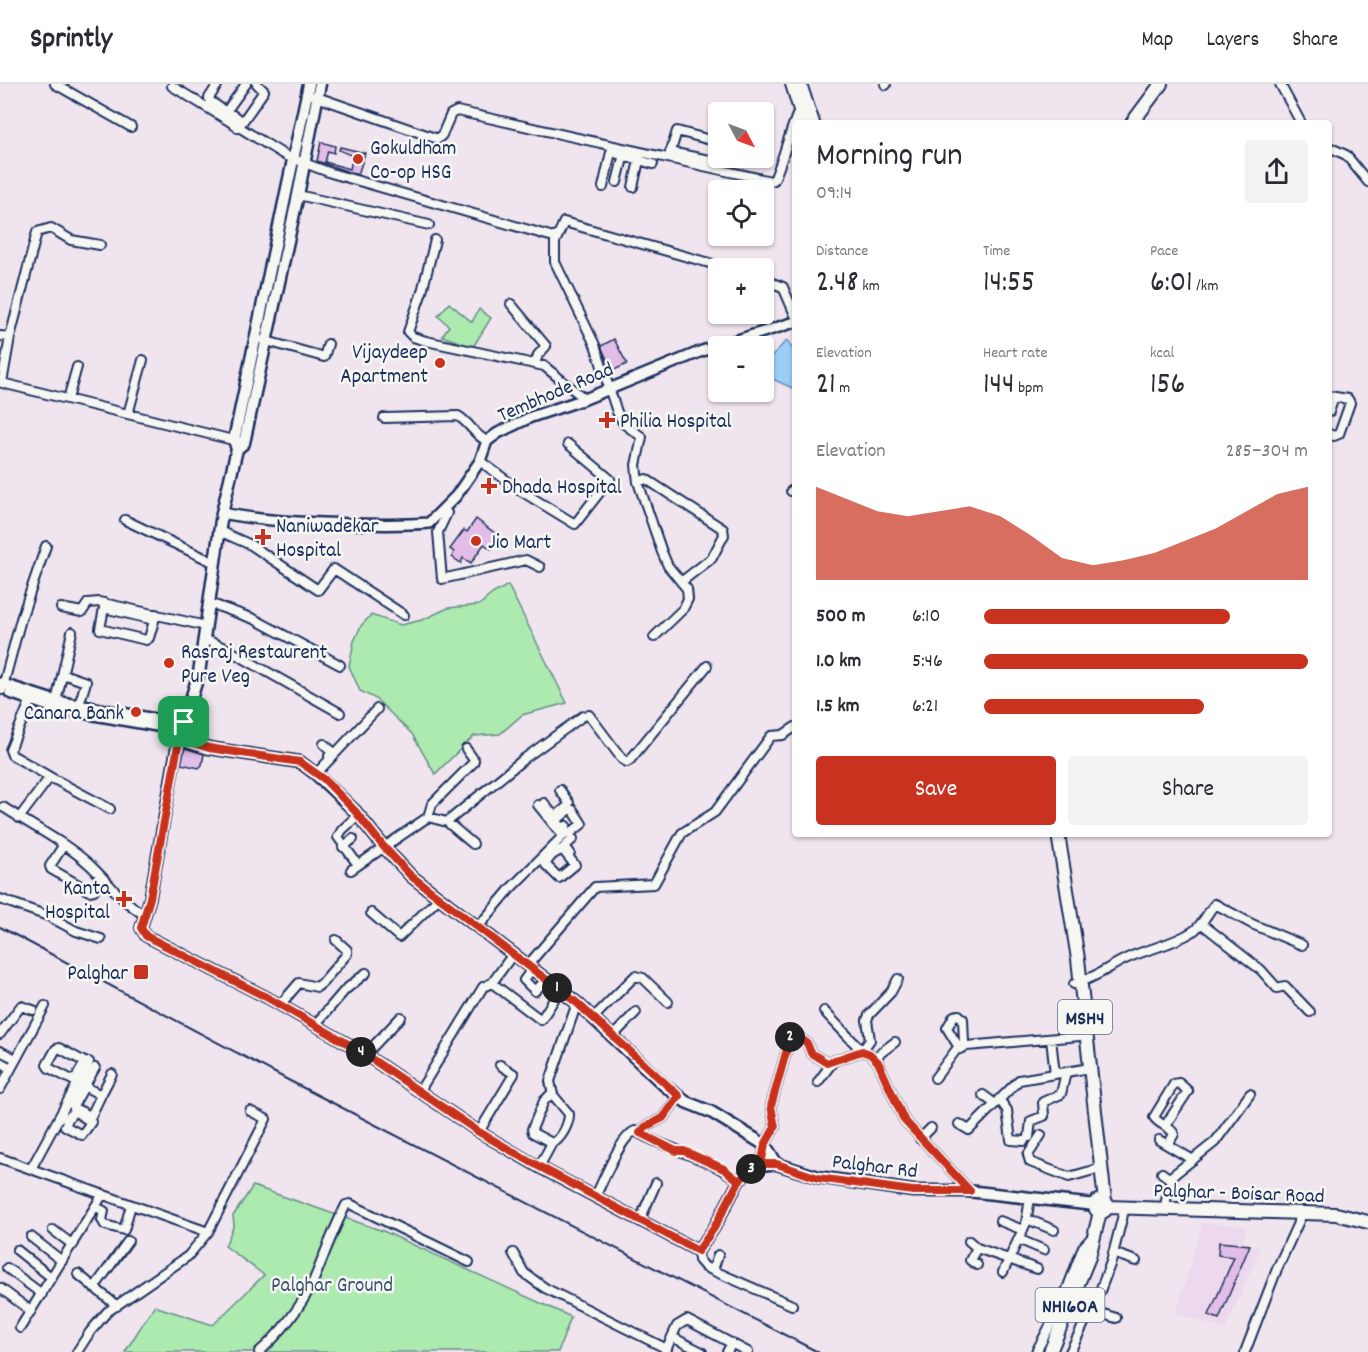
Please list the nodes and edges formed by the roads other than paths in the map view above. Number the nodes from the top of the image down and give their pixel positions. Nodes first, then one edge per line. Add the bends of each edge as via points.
1 (55, 84) edge
2 (218, 84) edge
3 (244, 84) edge
4 (257, 84) edge
5 (320, 84) edge
6 (792, 84) edge
7 (800, 84) edge
8 (1161, 84) edge
9 (1280, 84) edge
10 (172, 86) dead end
11 (311, 91) edge
12 (799, 110) junction
13 (221, 113) junction
14 (794, 120) edge
15 (803, 120) edge
16 (812, 120) edge
17 (1134, 120) edge
18 (1299, 120) edge
19 (240, 125) junction
20 (792, 126) edge
21 (131, 127) dead end
22 (708, 139) edge
23 (1332, 148) edge
24 (624, 152) junction
25 (669, 154) junction
26 (640, 155) junction
27 (690, 159) junction
28 (708, 160) edge
29 (299, 161) junction
30 (653, 164) dead end
31 (617, 182) dead end
32 (1368, 182) edge
33 (603, 187) dead end
34 (633, 187) dead end
35 (298, 195) junction
36 (429, 225) dead end
37 (557, 238) junction
38 (435, 240) dead end
39 (100, 245) dead end
40 (280, 252) junction
41 (708, 263) edge
42 (774, 284) edge
43 (511, 304) dead end
44 (792, 308) edge
45 (792, 323) edge
46 (0, 336) edge
47 (10, 338) junction
48 (261, 340) junction
49 (328, 344) dead end
50 (143, 360) dead end
51 (535, 364) junction
52 (77, 367) dead end
53 (2, 383) junction
54 (611, 388) junction
55 (0, 393) edge
56 (1332, 397) edge
57 (68, 399) junction
58 (585, 399) junction
59 (128, 414) junction
60 (384, 418) dead end
61 (1332, 435) edge
62 (487, 441) junction
63 (238, 444) junction
64 (568, 444) dead end
65 (480, 461) junction
66 (638, 482) junction
67 (444, 510) junction
68 (222, 513) junction
69 (125, 520) dead end
70 (219, 531) junction
71 (46, 546) dead end
72 (215, 563) junction
73 (540, 567) dead end
74 (681, 582) junction
75 (209, 603) junction
76 (105, 606) junction
77 (61, 608) dead end
78 (404, 615) dead end
79 (155, 617) junction
80 (206, 626) junction
81 (72, 632) dead end
82 (654, 637) dead end
83 (204, 639) junction
84 (340, 665) dead end
85 (707, 666) dead end
86 (63, 674) junction
87 (1, 687) edge
88 (32, 697) junction
89 (55, 704) junction
90 (77, 709) junction
91 (377, 709) dead end
92 (340, 713) dead end
93 (179, 727) junction
94 (792, 729) edge
95 (324, 744) dead end
96 (466, 749) dead end
97 (315, 774) junction
98 (50, 777) junction
99 (560, 790) dead end
100 (541, 804) dead end
101 (3, 807) dead end
102 (110, 809) dead end
103 (548, 813) junction
104 (358, 815) junction
105 (428, 817) junction
106 (19, 818) junction
107 (447, 822) junction
108 (562, 831) junction
109 (580, 831) dead end
110 (1052, 837) edge
111 (1058, 837) edge
112 (573, 838) junction
113 (353, 839) dead end
114 (473, 844) dead end
115 (63, 846) junction
116 (344, 846) junction
117 (383, 846) junction
118 (576, 857) dead end
119 (101, 878) junction
120 (440, 897) junction
121 (0, 899) edge
122 (371, 913) dead end
123 (145, 915) junction
124 (1202, 924) junction
125 (478, 927) junction
126 (101, 939) dead end
127 (336, 940) dead end
128 (1302, 945) dead end
129 (513, 954) junction
130 (510, 967) dead end
131 (530, 968) junction
132 (366, 973) dead end
133 (898, 979) dead end
134 (1077, 983) junction
135 (494, 985) junction
136 (560, 990) junction
137 (668, 1002) dead end
138 (577, 1003) junction
139 (280, 1005) junction
140 (45, 1006) dead end
141 (33, 1010) dead end
142 (824, 1011) dead end
143 (636, 1012) dead end
144 (1310, 1012) dead end
145 (401, 1017) dead end
146 (593, 1018) junction
147 (315, 1025) junction
148 (0, 1034) edge
149 (1080, 1036) junction
150 (612, 1037) junction
151 (1051, 1039) junction
152 (895, 1041) dead end
153 (0, 1051) edge
154 (862, 1051) junction
155 (364, 1056) junction
156 (874, 1058) junction
157 (16, 1059) junction
158 (0, 1062) edge
159 (832, 1063) junction
160 (92, 1065) dead end
161 (500, 1065) dead end
162 (11, 1068) junction
163 (1084, 1069) junction
164 (1066, 1072) junction
165 (112, 1074) dead end
166 (1054, 1074) junction
167 (935, 1078) dead end
168 (818, 1082) dead end
169 (78, 1084) junction
170 (0, 1089) edge
171 (419, 1092) junction
172 (552, 1093) junction
173 (1251, 1094) dead end
174 (101, 1095) junction
175 (983, 1095) dead end
176 (679, 1096) junction
177 (997, 1101) junction
178 (250, 1111) dead end
179 (959, 1124) dead end
180 (1165, 1126) junction
181 (931, 1128) dead end
182 (479, 1132) junction
183 (640, 1133) junction
184 (1041, 1135) dead end
185 (920, 1139) junction
186 (1159, 1140) dead end
187 (552, 1143) junction
188 (1168, 1145) junction
189 (770, 1147) junction
190 (0, 1158) edge
191 (1193, 1160) junction
192 (761, 1164) junction
193 (777, 1164) junction
194 (32, 1167) junction
195 (540, 1167) junction
196 (1094, 1170) junction
197 (1162, 1173) dead end
198 (1170, 1179) junction
199 (739, 1181) junction
200 (656, 1183) dead end
201 (970, 1191) junction
202 (103, 1194) junction
203 (595, 1197) junction
204 (1030, 1198) junction
205 (131, 1205) junction
206 (1101, 1205) junction
207 (1125, 1207) junction
208 (102, 1208) junction
209 (1164, 1209) junction
210 (1302, 1212) junction
211 (1027, 1219) junction
212 (640, 1220) junction
213 (1000, 1221) dead end
214 (1368, 1222) edge
215 (53, 1230) dead end
216 (1023, 1230) junction
217 (1054, 1230) dead end
218 (208, 1232) junction
219 (1095, 1235) junction
220 (31, 1237) dead end
221 (1018, 1239) junction
222 (969, 1241) dead end
223 (128, 1242) dead end
224 (73, 1245) junction
225 (976, 1248) junction
226 (17, 1250) dead end
227 (1044, 1250) dead end
228 (698, 1251) junction
229 (513, 1253) dead end
230 (1113, 1253) junction
231 (718, 1255) dead end
232 (1009, 1261) junction
233 (1136, 1261) dead end
234 (62, 1262) junction
235 (469, 1262) dead end
236 (977, 1265) dead end
237 (7, 1268) dead end
238 (1037, 1269) dead end
239 (713, 1270) junction
240 (1004, 1272) dead end
241 (78, 1274) dead end
242 (52, 1278) junction
243 (0, 1288) edge
244 (94, 1288) junction
245 (42, 1294) junction
246 (792, 1305) dead end
247 (117, 1306) junction
248 (1091, 1310) junction
249 (31, 1311) junction
250 (1116, 1318) dead end
251 (20, 1328) dead end
252 (672, 1337) junction
253 (732, 1343) junction
254 (666, 1351) edge
255 (77, 1352) edge
256 (259, 1352) edge
257 (702, 1352) edge
258 (727, 1352) edge
259 (748, 1352) edge
260 (1036, 1352) edge
261 (1050, 1352) edge
262 (1070, 1352) edge
263 (1245, 1352) edge

1 - 21 street
2 - 13 street via 209,98
3 - 13 street
3 - 19 street via 228,109
4 - 19 street via 264,91
5 - 11 main road
6 - 12 main road
7 - 16 main road
8 - 17 main road
9 - 18 street
10 - 13 street
11 - 24 street via 438,139 451,114 457,111
11 - 29 main road
12 - 14 street
12 - 15 main road
13 - 19 street
19 - 29 street
20 - 27 street via 771,181
22 - 25 street via 677,131
23 - 32 street via 1346,155
24 - 26 street
24 - 31 street
24 - 33 street via 610,154
25 - 26 street
25 - 27 street
26 - 30 street
26 - 34 street
27 - 28 street
29 - 35 main road
29 - 37 street
29 - 40 main road
35 - 36 street
35 - 40 main road
37 - 41 street via 564,222
37 - 54 street via 555,262
38 - 51 street via 408,332 426,341
39 - 47 street via 71,240 51,228 38,232
40 - 48 main road
42 - 44 street via 783,287
43 - 51 street via 546,346
45 - 54 street, Tembhode Road via 702,351
46 - 47 street
47 - 53 street
48 - 49 street via 324,357
48 - 63 main road
50 - 59 street
51 - 58 street via 556,374
52 - 57 street
53 - 55 street
53 - 57 street
54 - 58 street, Tembhode Road
54 - 66 street via 620,418 642,437 636,465
56 - 61 street via 1348,399 1350,403 1340,434
57 - 59 street
58 - 62 street, Tembhode Road via 531,417
59 - 63 street
60 - 62 street via 458,416 466,420 477,437
62 - 65 street, Tembhode Road
63 - 68 main road
64 - 65 street via 610,479 575,524
65 - 67 street, Tembhode Road
66 - 74 street via 668,566
66 - 74 street via 646,479 723,529 724,536 712,558
67 - 68 street, Tembhode Road via 429,523 406,525 288,523
67 - 73 street via 447,513 438,532 442,579 526,560
68 - 70 main road
69 - 72 street
70 - 72 main road
70 - 78 street via 251,545 318,590 334,569
71 - 87 street
72 - 75 main road
74 - 82 street via 688,599
75 - 80 main road
75 - 84 street via 254,619
76 - 77 street via 91,602 81,612
76 - 79 street
76 - 79 street via 100,629 135,637 149,638
79 - 80 street
80 - 83 main road
81 - 86 street
83 - 92 street
83 - 93 main road via 199,673
85 - 107 street via 627,762 589,715 583,716
86 - 89 street
86 - 90 street via 86,682
87 - 88 street
88 - 89 street
88 - 98 street via 10,750
89 - 90 street
90 - 93 street
91 - 97 street
93 - 97 main road via 184,740 209,748 300,762
93 - 123 street
94 - 131 street via 771,736 715,813 682,833 654,884 595,888
95 - 97 street via 332,753
96 - 105 street via 473,763 432,804
97 - 104 main road
98 - 102 street
98 - 106 street
99 - 103 street via 568,806 556,816
100 - 103 street
101 - 106 street
103 - 108 street
104 - 116 street via 339,835
104 - 117 main road
105 - 107 street
105 - 117 street
106 - 115 street
107 - 114 street
108 - 112 street
108 - 125 street via 550,853 511,888
109 - 112 street
110 - 134 main road, MSH4
111 - 134 main road, MSH4
112 - 118 street via 566,849
113 - 116 street
115 - 119 street
115 - 119 street via 51,869 89,891
116 - 117 street via 354,867
117 - 120 main road via 411,876
119 - 123 street via 129,906
120 - 122 street via 399,937
120 - 125 main road
121 - 126 street
123 - 139 street via 141,928 146,936
124 - 128 street via 1215,904 1221,905 1252,924
124 - 134 street via 1173,942 1132,956 1092,979
124 - 144 street via 1261,970 1277,988 1285,986
125 - 129 main road
127 - 139 street via 347,954 317,987 299,983
129 - 131 main road
129 - 135 street
130 - 135 street
131 - 136 main road
132 - 147 street via 345,990
133 - 154 street via 869,1015 870,1040
134 - 149 main road, MSH4
134 - 206 main road, MSH4
135 - 136 street via 541,1020
135 - 171 street via 483,987
136 - 138 main road
137 - 146 street via 643,978 635,976
138 - 146 main road
138 - 172 street via 552,1069
139 - 147 street
140 - 157 street
141 - 148 street via 21,1006
142 - 154 street
143 - 150 street
145 - 155 street
146 - 150 main road
147 - 155 street
149 - 151 street
149 - 163 main road, MSH4
150 - 176 main road
151 - 166 street
151 - 167 street via 960,1047
152 - 156 street
153 - 157 street
154 - 156 street
154 - 159 street
155 - 171 street
156 - 185 street via 904,1120
157 - 162 street
158 - 162 street
159 - 168 street
159 - 189 street via 815,1057 807,1043 792,1035 771,1106 775,1127
160 - 169 street
161 - 182 street via 514,1074
162 - 170 street
163 - 164 street
163 - 196 main road, MSH4
164 - 166 street
164 - 177 street via 1061,1094 1043,1102 1044,1116 1031,1121 1026,1139 1012,1142 1007,1110
165 - 174 street
166 - 177 street via 1019,1080
169 - 169 street via 47,1065 59,1048 83,1061
169 - 174 street
169 - 174 street via 73,1106 88,1116
169 - 194 street via 64,1117
171 - 182 street
172 - 187 street via 569,1114 569,1121
172 - 187 street via 544,1101 532,1129
173 - 191 street via 1215,1142
175 - 177 street
176 - 183 street via 663,1118
176 - 189 main road
177 - 179 street via 969,1130
178 - 218 street via 266,1119
180 - 180 street via 1154,1117 1174,1084 1179,1083 1187,1094
180 - 188 street via 1174,1134
181 - 185 street
182 - 195 street
183 - 199 street via 724,1169
183 - 203 street via 631,1132
184 - 196 street via 1028,1155 1030,1162 1069,1177
185 - 201 street
186 - 188 street
187 - 195 street
188 - 191 street
189 - 192 street
189 - 193 main road
190 - 194 street
191 - 198 street
192 - 193 street, Palghar Rd
192 - 199 street
193 - 201 main road, Palghar Rd via 818,1178 913,1191
194 - 202 street
195 - 203 street
196 - 206 main road, MSH4
197 - 198 street
198 - 209 street
199 - 228 street
200 - 212 street
201 - 204 main road, Palghar Rd
202 - 205 street
202 - 208 street
203 - 212 street
204 - 206 main road, Palghar Rd
204 - 211 street
205 - 208 street via 124,1230 105,1225
205 - 218 street
206 - 207 main road, Palghar - Boisar Road
206 - 219 main road, NH160A
207 - 209 main road, Palghar - Boisar Road
207 - 230 street
208 - 224 street
209 - 210 main road, Palghar - Boisar Road
210 - 214 main road, Palghar - Boisar Road via 1336,1214
210 - 263 street
211 - 216 street
211 - 217 street
212 - 228 street
213 - 216 street
215 - 224 street
216 - 221 street
218 - 247 street via 188,1256
219 - 260 street via 1087,1239 1061,1305
219 - 261 main road, NH160A
220 - 234 street
221 - 227 street
221 - 232 street
222 - 225 street
223 - 244 street
224 - 234 street
225 - 232 street
225 - 236 street via 970,1260
226 - 242 street
228 - 239 street via 702,1265
229 - 254 street via 524,1272 545,1288
230 - 233 street
230 - 248 street
231 - 239 street
232 - 238 street
232 - 240 street
234 - 242 street
235 - 256 street via 346,1205 301,1303
237 - 245 street
239 - 246 street
241 - 244 street
242 - 245 street
243 - 249 street
244 - 247 street
245 - 249 street
247 - 255 street via 107,1312
248 - 250 street
248 - 262 street
249 - 251 street
252 - 253 street via 677,1326 687,1320
252 - 254 street
252 - 257 street
253 - 258 street
253 - 259 street

